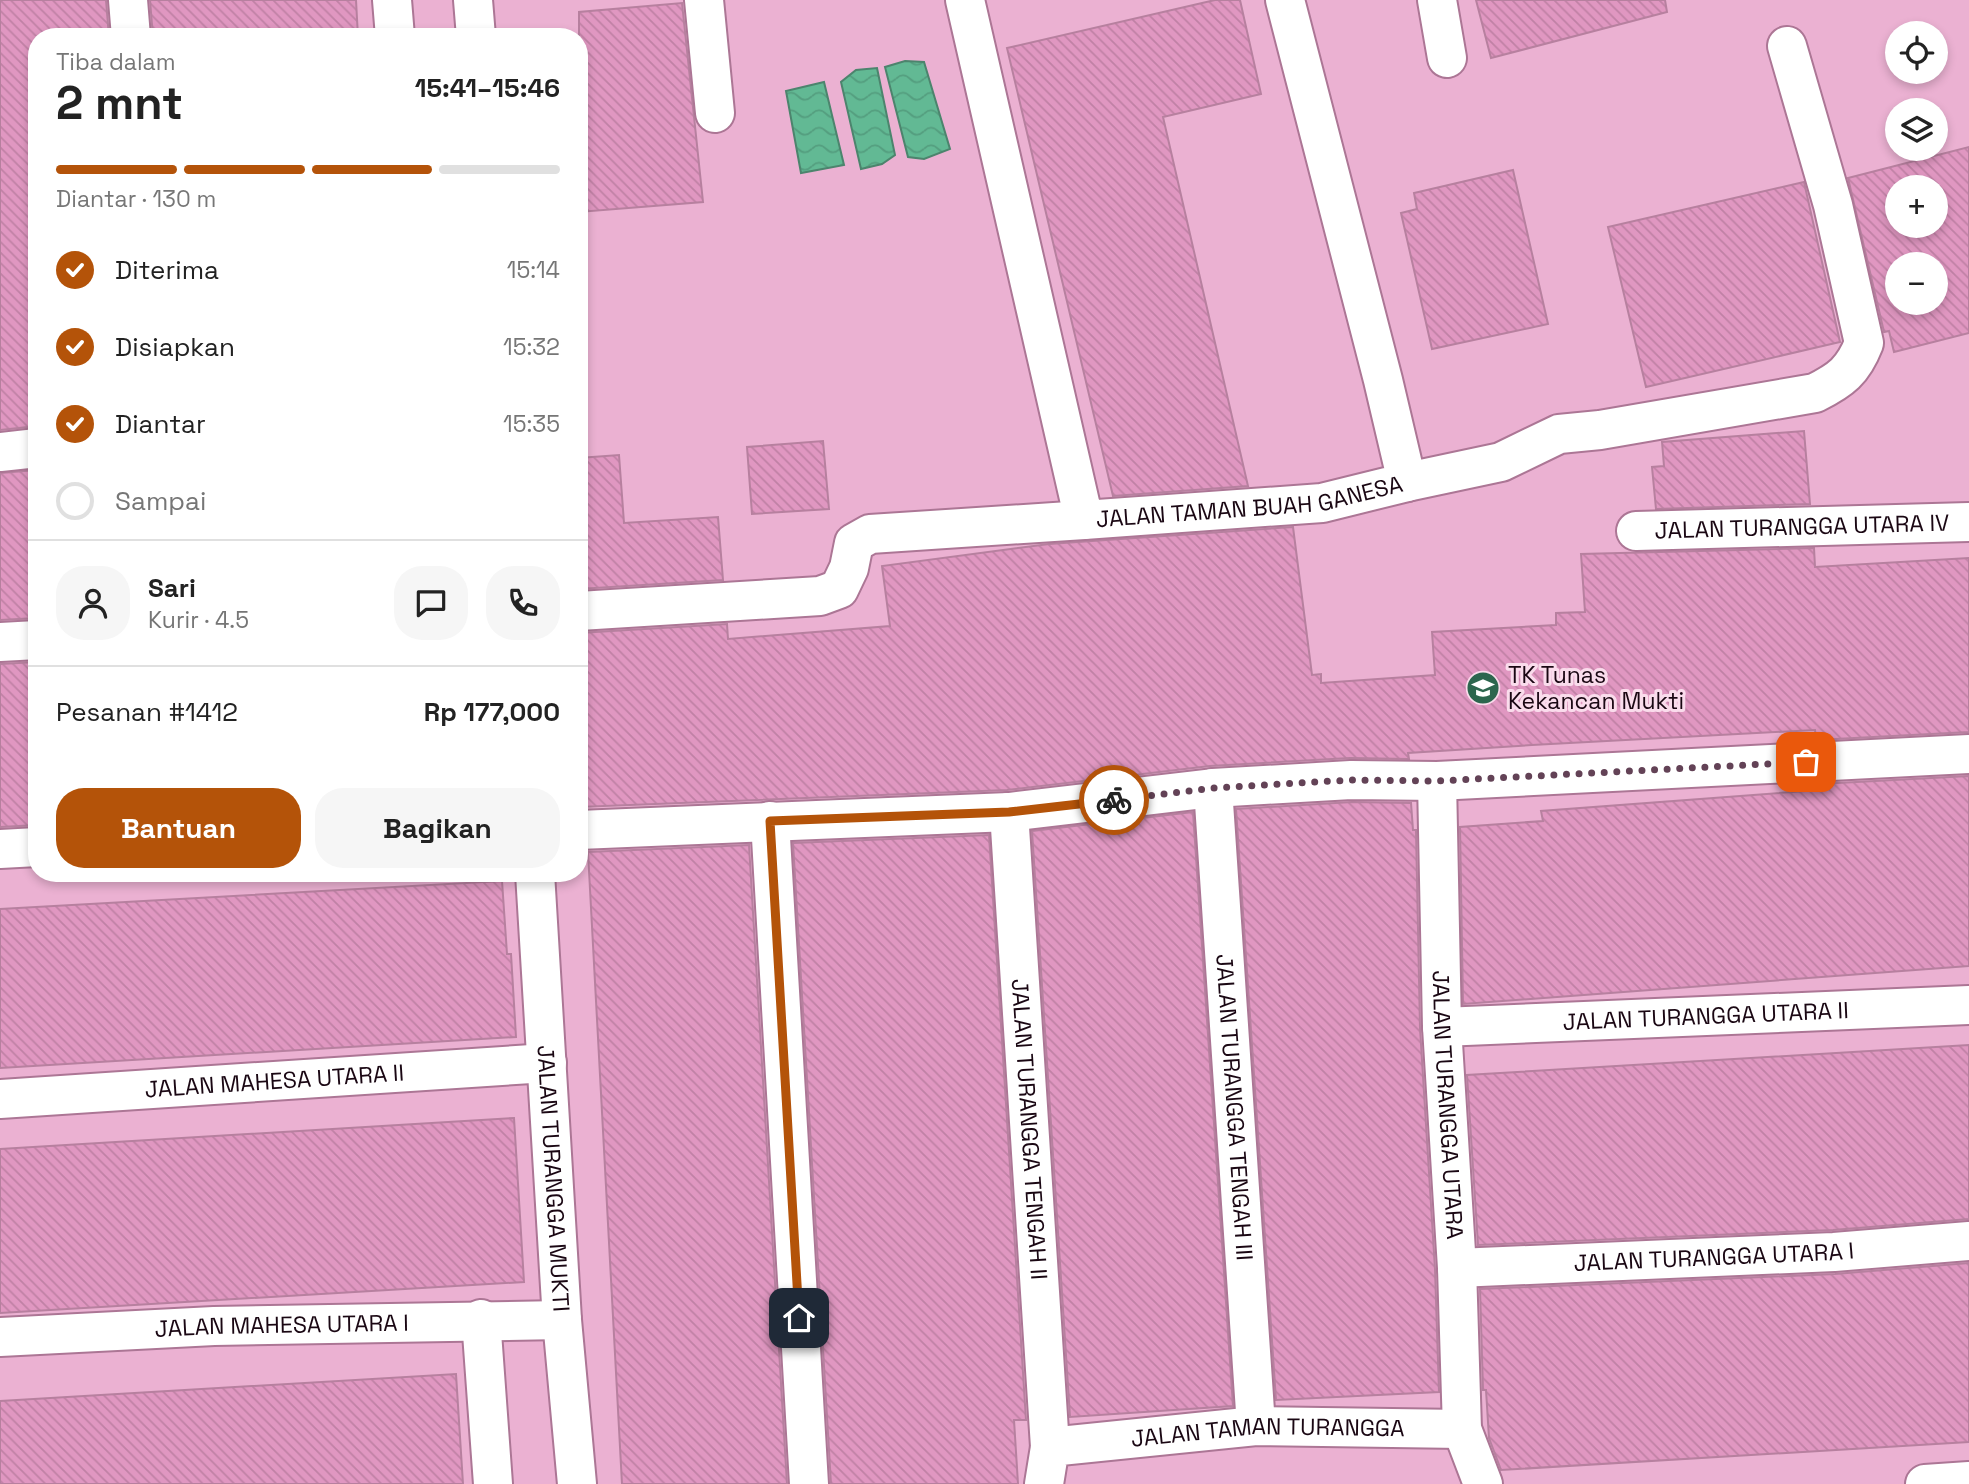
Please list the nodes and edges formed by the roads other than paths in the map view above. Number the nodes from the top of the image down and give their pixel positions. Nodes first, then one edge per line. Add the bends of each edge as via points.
1 (128, 0) edge
2 (392, 0) edge
3 (473, 0) edge
4 (704, 0) edge
5 (965, 0) edge
6 (1285, 0) edge
7 (1437, 0) edge
8 (130, 28) edge
9 (394, 28) edge
10 (475, 28) edge
11 (1787, 46) dead end
12 (1447, 58) dead end
13 (715, 113) dead end
14 (28, 449) edge
15 (0, 453) edge
16 (1407, 482) junction
17 (1084, 520) junction
18 (1969, 522) edge
19 (1636, 531) dead end
20 (588, 610) edge
21 (28, 640) edge
22 (0, 642) edge
23 (1969, 754) edge
24 (1437, 781) junction
25 (1213, 788) junction
26 (1009, 812) junction
27 (770, 821) junction
28 (588, 830) edge
29 (28, 847) edge
30 (0, 849) edge
31 (536, 882) edge
32 (1969, 1005) edge
33 (1442, 1027) junction
34 (547, 1063) junction
35 (0, 1099) edge
36 (1969, 1241) edge
37 (1457, 1268) junction
38 (481, 1319) junction
39 (562, 1320) junction
40 (0, 1336) edge
41 (1256, 1426) junction
42 (1462, 1429) junction
43 (1050, 1447) junction
44 (1969, 1481) edge
45 (494, 1484) edge
46 (577, 1484) edge
47 (809, 1484) edge
48 (1044, 1484) edge
49 (1483, 1484) edge
50 (1925, 1484) edge

1 - 8 street
2 - 9 street
3 - 10 street
4 - 13 street
5 - 17 street, JALAN TAMAN BUAH GANESA
6 - 16 street, JALAN TAMAN BUAH GANESA
7 - 12 street
11 - 16 street via 1833,205 1864,343 1857,361 1838,382 1815,393 1559,435 1501,461
14 - 15 street
16 - 17 street, JALAN TAMAN BUAH GANESA via 1322,503
17 - 20 street via 870,534 854,543 839,589 820,596
18 - 19 street, JALAN TURANGGA UTARA IV
21 - 22 street
23 - 24 street
24 - 25 street via 1351,780
24 - 33 street, JALAN TURANGGA UTARA
25 - 26 street
25 - 41 street, JALAN TURANGGA TENGAH III
26 - 27 street
26 - 43 street, JALAN TURANGGA TENGAH II
27 - 28 street
27 - 47 street
29 - 30 street
31 - 34 street, JALAN TURANGGA MUKTI
32 - 33 street, JALAN TURANGGA UTARA II
33 - 37 street, JALAN TURANGGA UTARA
34 - 35 street, JALAN MAHESA UTARA II
34 - 39 street, JALAN TURANGGA MUKTI
36 - 37 street, JALAN TURANGGA UTARA I via 1834,1252
37 - 42 street, JALAN TURANGGA UTARA
38 - 39 street, JALAN MAHESA UTARA I
38 - 40 street, JALAN MAHESA UTARA I
38 - 45 street
39 - 46 street, JALAN TURANGGA MUKTI
41 - 42 street, JALAN TAMAN TURANGGA
41 - 43 street, JALAN TAMAN TURANGGA
42 - 49 street
43 - 48 street
44 - 50 street

